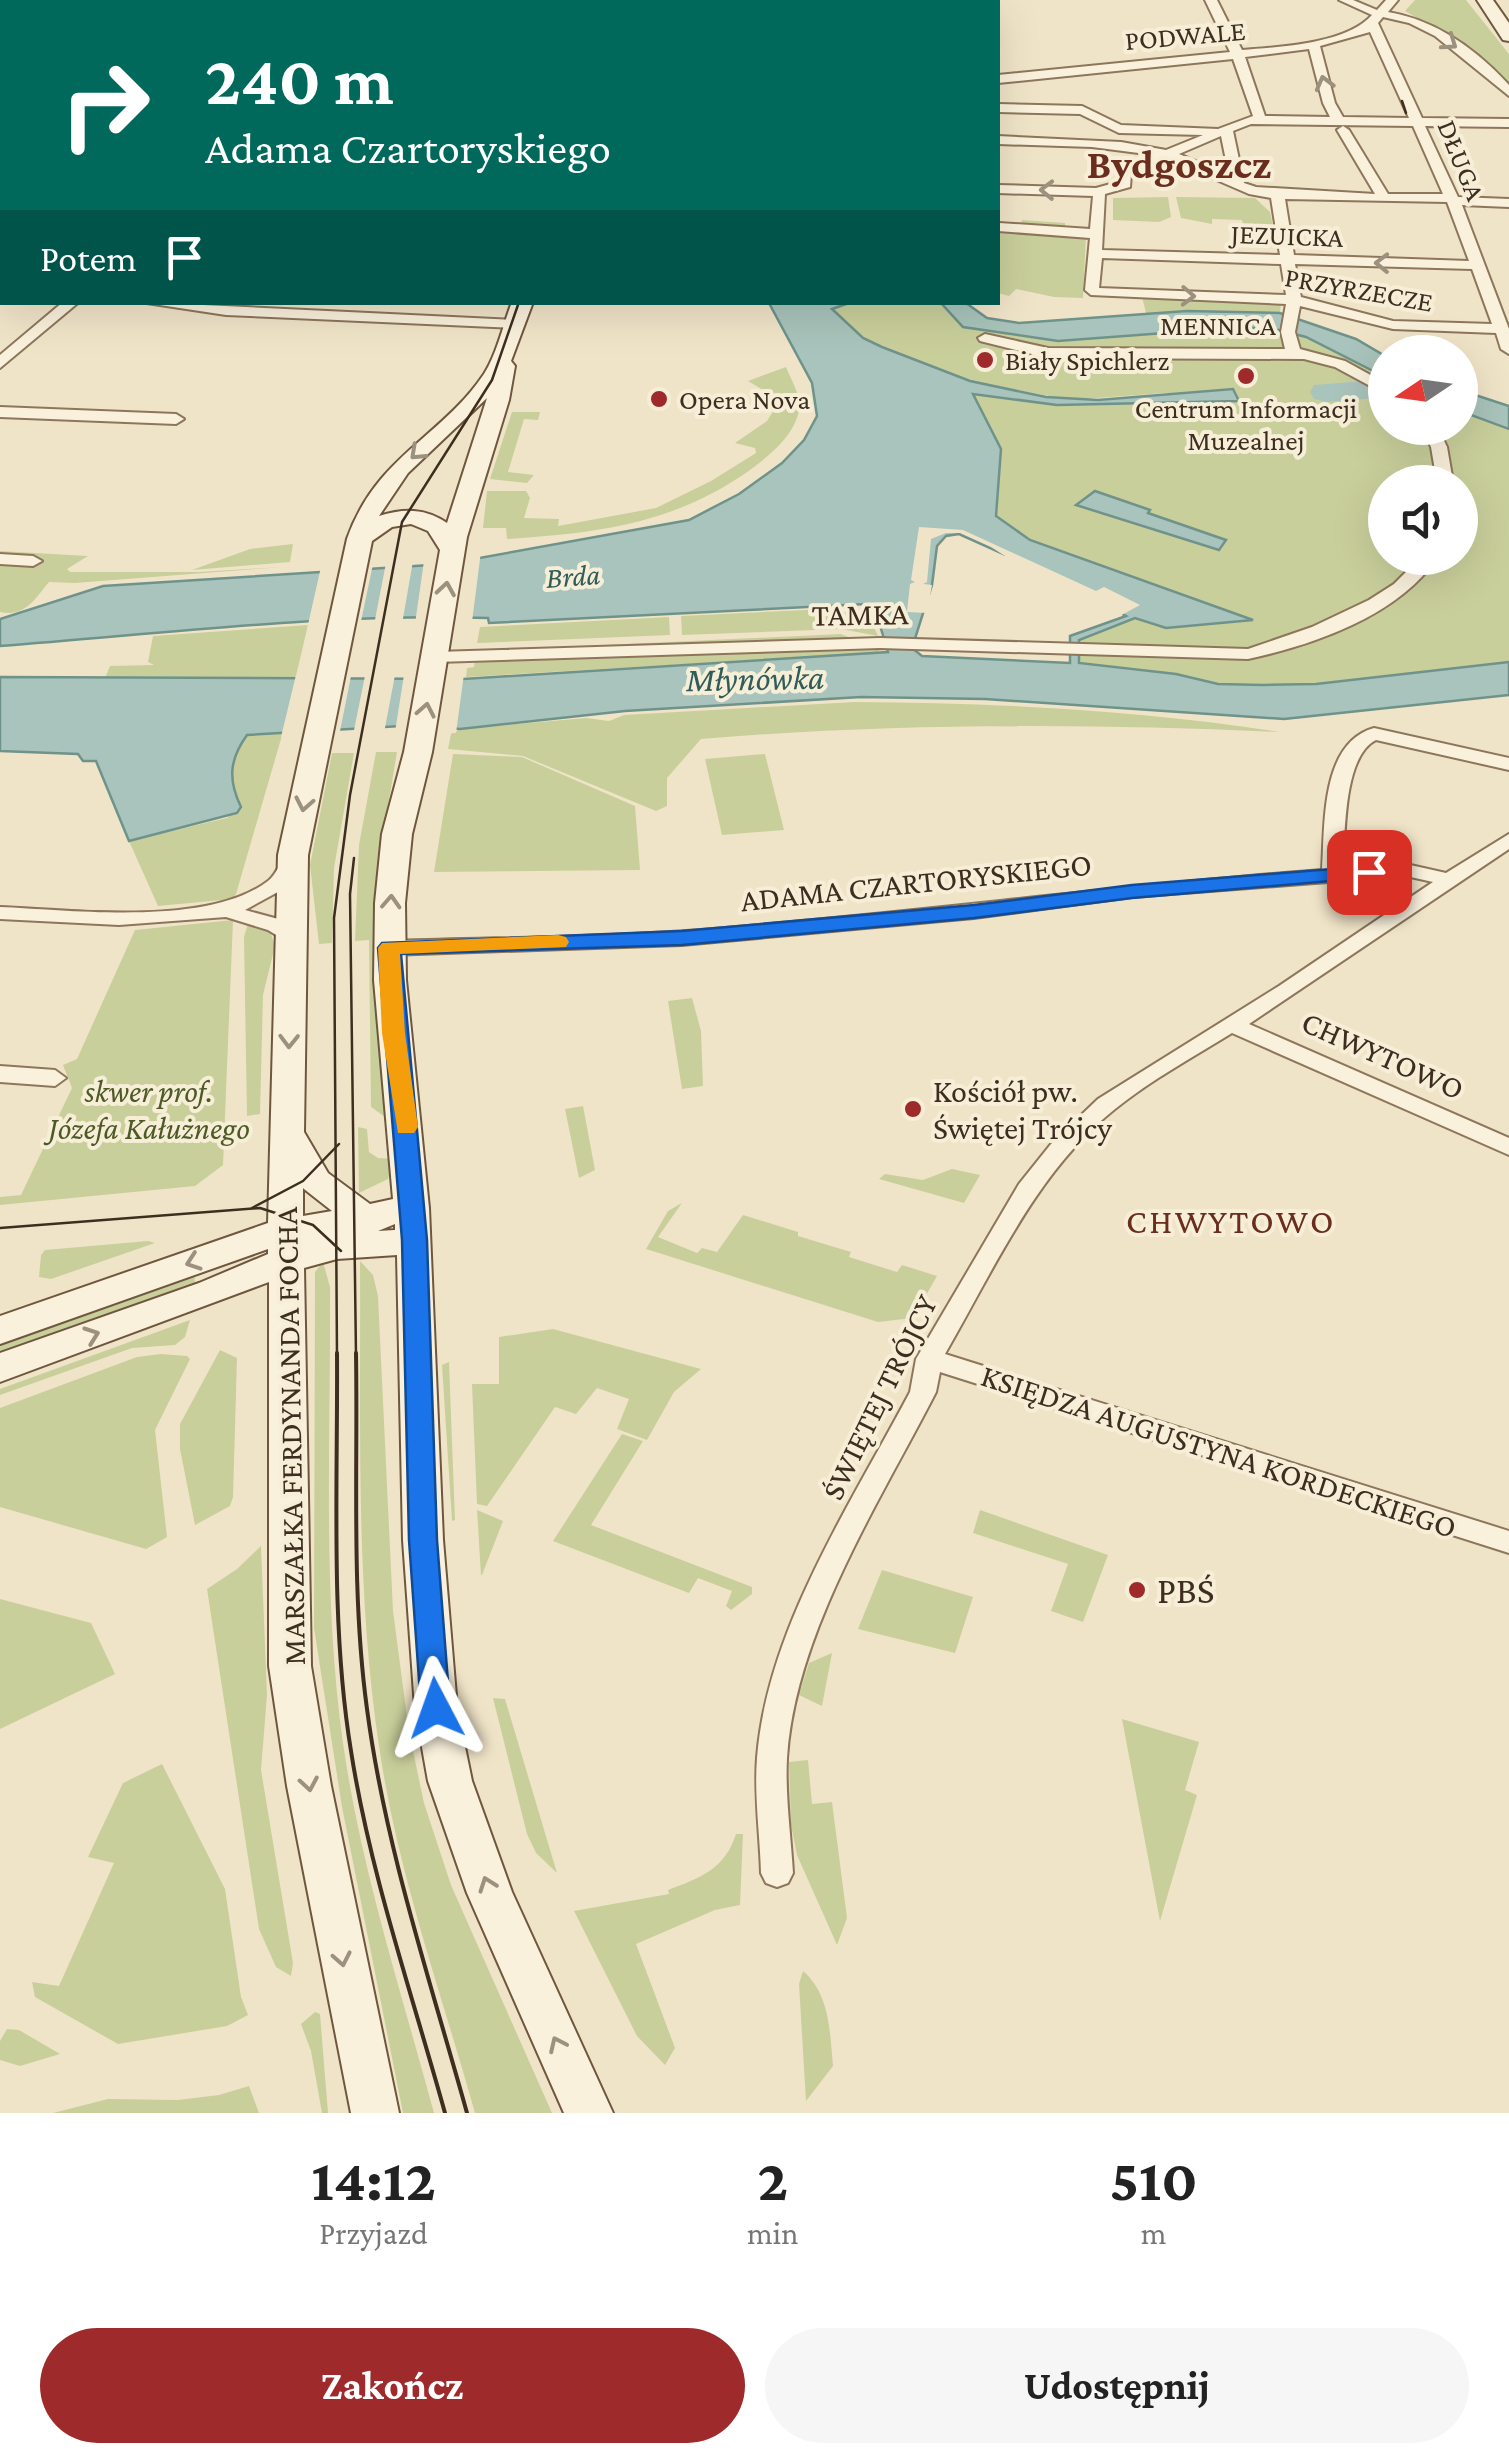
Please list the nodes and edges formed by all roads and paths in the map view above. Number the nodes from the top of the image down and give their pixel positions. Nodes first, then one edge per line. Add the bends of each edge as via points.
1 (1211, 0) edge
2 (1346, 0) edge
3 (1392, 0) edge
4 (1484, 0) edge
5 (1503, 0) edge
6 (1509, 7) edge
7 (1376, 18) junction
8 (1509, 36) edge
9 (1314, 46) junction
10 (1238, 55) junction
11 (1000, 78) edge
12 (1077, 90) junction
13 (1509, 92) edge
14 (1000, 108) edge
15 (1260, 119) junction
16 (1419, 121) junction
17 (1509, 123) edge
18 (1340, 124) junction
19 (1226, 128) junction
20 (1120, 136) junction
21 (1000, 140) edge
22 (1169, 152) junction
23 (1125, 172) junction
24 (1238, 185) junction
25 (1000, 189) edge
26 (1097, 192) junction
27 (1277, 194) junction
28 (1383, 197) junction
29 (1452, 200) junction
30 (1509, 203) edge
31 (1000, 227) edge
32 (1097, 234) junction
33 (1096, 254) junction
34 (1289, 261) junction
35 (1476, 264) junction
36 (68, 305) edge
37 (173, 305) edge
38 (519, 313) edge
39 (1291, 316) junction
40 (1499, 329) junction
41 (985, 338) dead end
42 (1509, 348) edge
43 (1293, 353) junction
44 (505, 357) junction
45 (0, 363) edge
46 (1368, 379) edge
47 (0, 412) edge
48 (176, 419) dead end
49 (452, 542) junction
50 (358, 543) junction
51 (0, 559) edge
52 (33, 561) dead end
53 (1416, 575) edge
54 (436, 655) junction
55 (1509, 764) edge
56 (1509, 840) edge
57 (293, 854) junction
58 (1332, 875) junction
59 (1447, 882) junction
60 (228, 910) junction
61 (0, 914) edge
62 (291, 937) junction
63 (389, 948) junction
64 (1230, 1024) junction
65 (0, 1074) edge
66 (55, 1078) dead end
67 (288, 1133) junction
68 (1509, 1147) edge
69 (361, 1216) junction
70 (413, 1224) junction
71 (286, 1246) junction
72 (0, 1330) edge
73 (930, 1359) junction
74 (0, 1368) edge
75 (1509, 1542) edge
76 (777, 1873) dead end
77 (374, 2113) edge
78 (589, 2113) edge

1 - 10 street
2 - 7 street
3 - 7 street
4 - 8 street
5 - 6 street
7 - 9 street, PODWALE via 1362,30
7 -> 13 street via 1425,27
7 - 16 street, DŁUGA
9 - 10 street, PODWALE
18 -> 9 street
10 - 12 street, PODWALE
10 - 15 street
11 - 12 street, PODWALE
12 - 14 street
12 - 20 street
15 - 18 street
15 - 19 street
16 - 17 street
16 - 18 street
16 - 29 street, DŁUGA
18 - 28 street
19 - 20 street
19 - 22 street
19 - 24 street
20 - 21 street
20 - 22 street
20 - 23 street
22 - 23 street
22 - 24 street
23 - 26 street via 1125,184
24 - 27 street
26 -> 25 street
26 - 32 street
27 - 28 street
27 - 34 street
28 - 29 street
29 - 30 street
29 - 35 street, DŁUGA
31 - 32 street
32 - 33 street
33 - 34 street, JEZUICKA
33 -> 39 street, PRZYRZECZE via 1092,290 1101,294
35 -> 34 street, JEZUICKA
34 - 39 street
35 - 40 street, DŁUGA
36 - 45 street
37 - 38 street
38 - 44 street
39 - 40 street, PRZYRZECZE
39 - 43 street
40 - 42 street, DŁUGA
41 - 43 street, MENNICA via 1067,354
43 - 46 street, MENNICA
44 - 49 street via 498,400
44 -> 50 street via 472,402 394,476 364,520
47 - 48 street
49 - 50 street via 439,524 404,517 383,520
54 -> 49 street
50 -> 57 street, MARSZAŁKA FERDYNANDA FOCHA
51 - 52 street
53 - 54 street, TAMKA via 1284,647 1218,656 930,643
63 -> 54 street via 394,850
55 - 58 street via 1363,735 1340,786
56 - 59 street, ŚWIĘTEJ TRÓJCY
57 - 60 street via 280,883
57 - 62 street, MARSZAŁKA FERDYNANDA FOCHA
58 - 59 street, ADAMA CZARTORYSKIEGO via 1406,870
58 - 63 street, ADAMA CZARTORYSKIEGO via 682,938
59 - 64 street, ŚWIĘTEJ TRÓJCY
60 - 61 street via 118,919
60 - 62 street
62 -> 67 street, MARSZAŁKA FERDYNANDA FOCHA
63 - 70 street
64 - 68 street, CHWYTOWO
64 - 73 street, ŚWIĘTEJ TRÓJCY via 1106,1104 1058,1150 1027,1190
65 - 66 street
67 - 69 street via 311,1175
67 - 71 street, MARSZAŁKA FERDYNANDA FOCHA
69 - 70 street
69 - 71 street
70 - 71 street via 336,1246
78 -> 70 street via 524,1974 450,1781 436,1708 423,1540
71 -> 72 street
74 -> 71 street via 212,1292
71 -> 77 street, MARSZAŁKA FERDYNANDA FOCHA via 290,1666
73 - 75 street, KSIĘDZA AUGUSTYNA KORDECKIEGO
73 - 76 street, ŚWIĘTEJ TRÓJCY via 923,1392 814,1603 790,1665 772,1758

